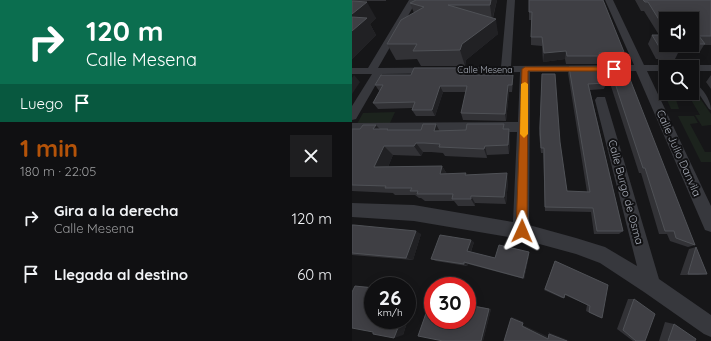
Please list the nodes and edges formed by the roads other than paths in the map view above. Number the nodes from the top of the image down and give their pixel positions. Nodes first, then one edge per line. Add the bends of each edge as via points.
1 (413, 0) edge
2 (511, 0) edge
3 (609, 0) edge
4 (641, 68) junction
5 (659, 68) edge
6 (699, 68) edge
7 (711, 68) edge
8 (525, 69) junction
9 (506, 70) junction
10 (352, 71) edge
11 (375, 71) junction
12 (699, 90) edge
13 (601, 100) dead end
14 (711, 108) edge
15 (352, 116) edge
16 (524, 127) junction
17 (352, 128) edge
18 (352, 210) edge
19 (710, 222) edge
20 (522, 231) junction
21 (651, 285) junction
22 (711, 328) edge

1 - 11 street
2 - 9 street
3 - 4 street, Calle Julio Danvila
4 - 5 street, Calle Mesena
4 - 8 street, Calle Mesena
4 - 19 street, Calle Julio Danvila
6 - 7 street
8 - 9 street, Calle Mesena
8 - 16 street
9 - 11 street, Calle Mesena
10 - 11 street, Calle Mesena
11 - 15 street
12 - 14 lane
13 - 21 street, Calle Burgo de Osma
16 - 17 street
16 - 20 street
18 - 20 street via 414,213
20 - 21 street via 605,256
21 - 22 street

